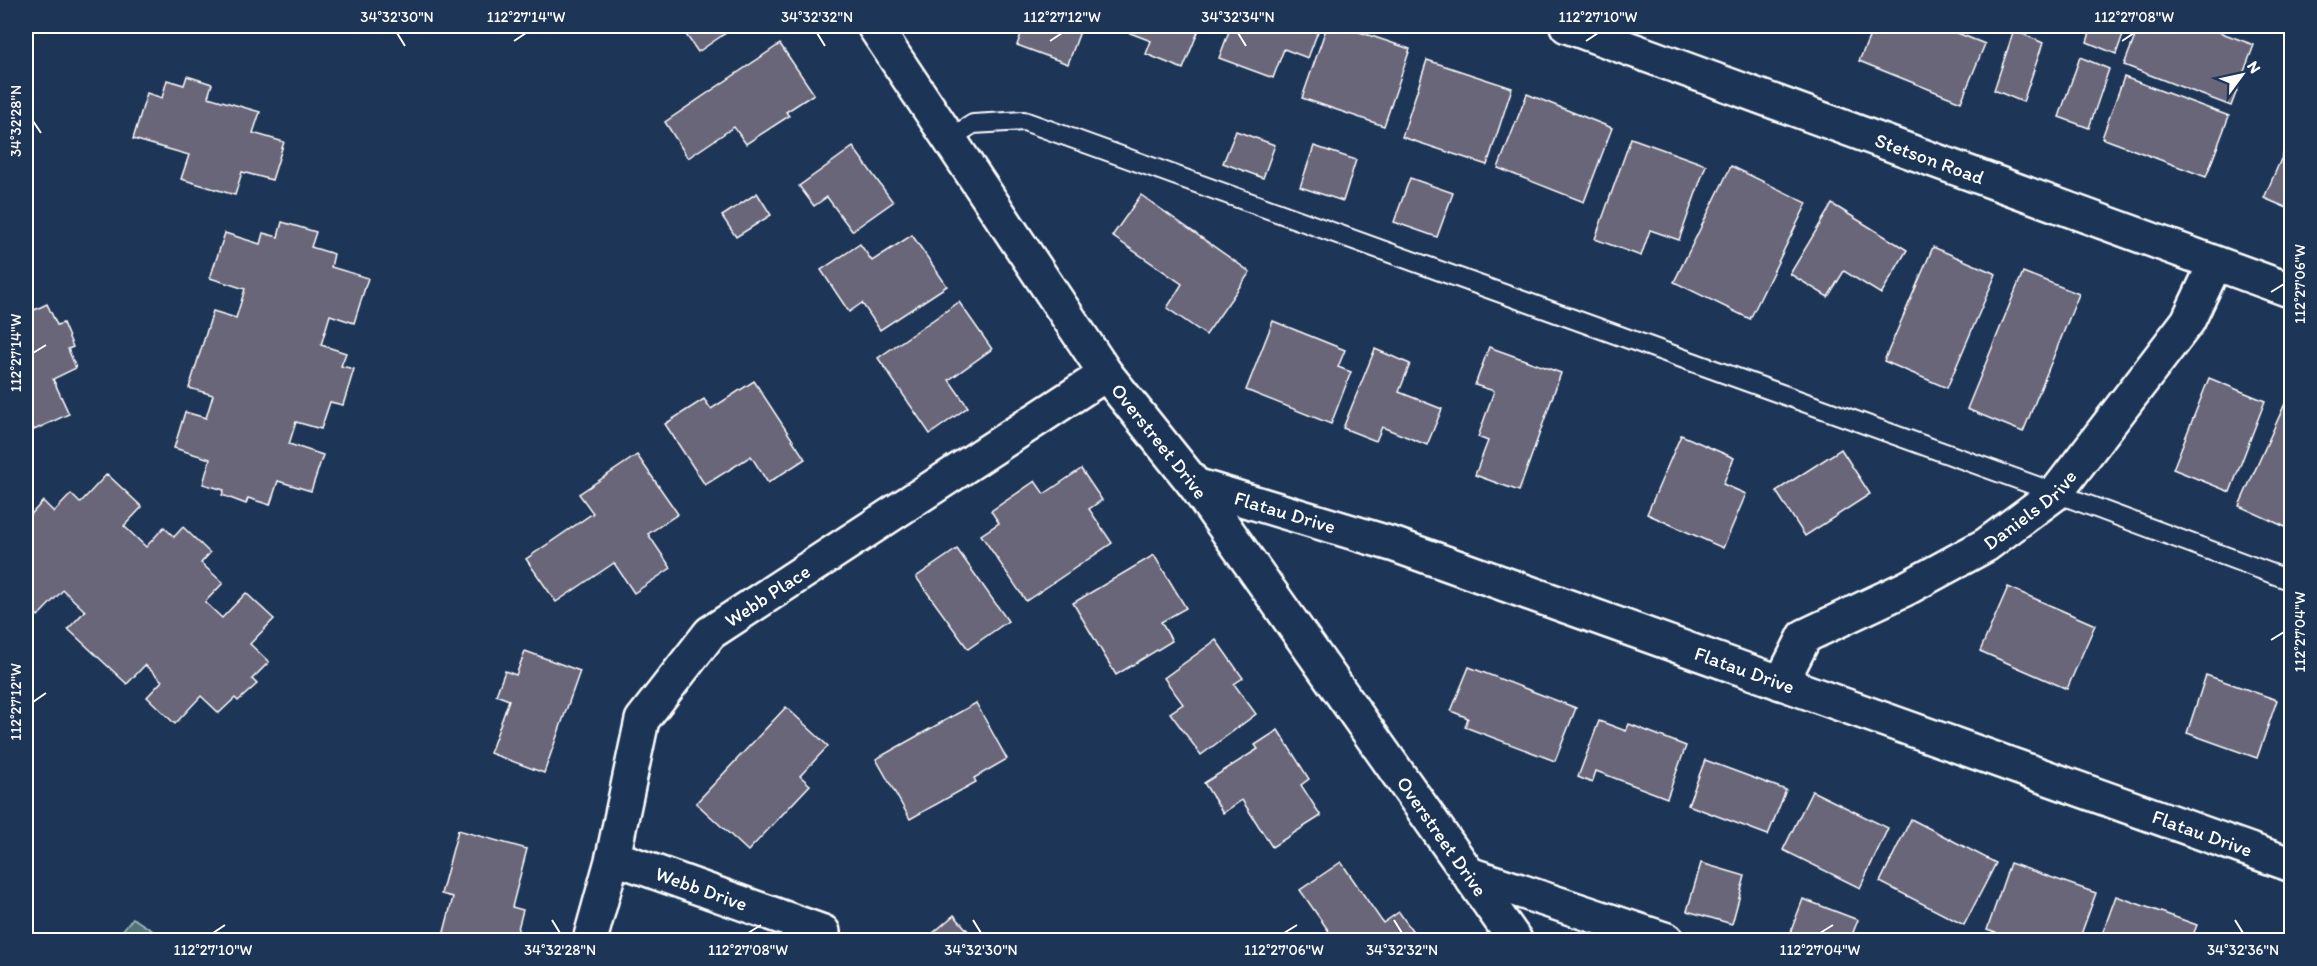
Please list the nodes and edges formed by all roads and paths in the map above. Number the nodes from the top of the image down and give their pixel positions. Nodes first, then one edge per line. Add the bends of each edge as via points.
1 (874, 26) edge
2 (1567, 26) edge
3 (949, 139) junction
4 (2215, 264) junction
5 (2292, 291) edge
6 (1106, 374) junction
7 (1195, 485) junction
8 (2056, 494) junction
9 (2292, 580) edge
10 (1781, 683) junction
11 (613, 857) junction
12 (2292, 865) edge
13 (1469, 874) junction
14 (823, 932) dead end
15 (590, 940) edge
16 (1515, 940) edge
17 (1667, 940) edge

1 - 3 street, Overstreet Drive
2 - 4 street, Stetson Road
3 - 6 street, Overstreet Drive
3 - 8 lane via 973,124 1024,121
4 - 5 street, Stetson Road
4 - 8 street, Daniels Drive via 2188,321
6 - 7 street, Overstreet Drive
6 - 11 street, Webb Place via 710,633 642,720
7 - 10 street, Flatau Drive via 1395,545
7 - 13 street, Overstreet Drive
8 - 9 lane
8 - 10 street, Daniels Drive via 1986,545 1805,636
10 - 12 street, Flatau Drive
11 - 14 street, Webb Drive
11 - 15 street, Webb Place
13 - 16 street, Overstreet Drive
13 - 17 street

